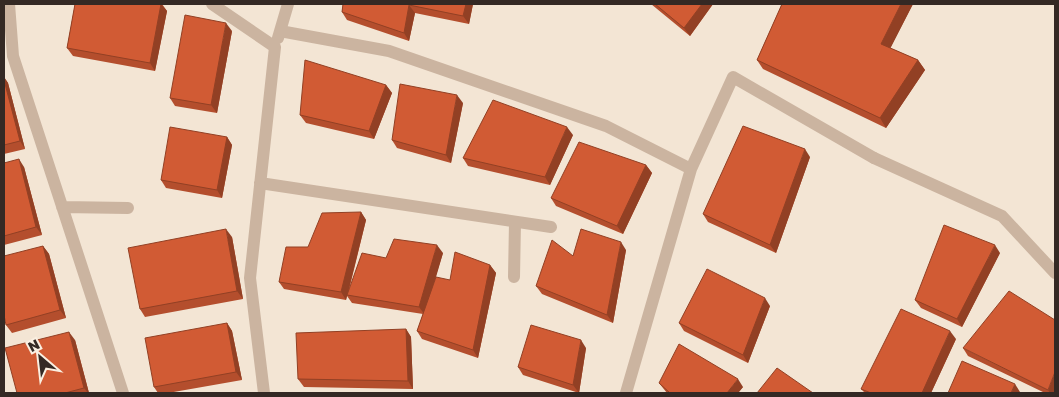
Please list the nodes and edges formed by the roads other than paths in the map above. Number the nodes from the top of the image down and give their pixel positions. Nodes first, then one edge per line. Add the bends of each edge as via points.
1 (9, 4) edge
2 (212, 4) edge
3 (288, 4) edge
4 (280, 31) junction
5 (275, 47) junction
6 (691, 169) junction
7 (260, 183) junction
8 (62, 207) junction
9 (128, 208) dead end
10 (515, 222) junction
11 (552, 227) dead end
12 (1055, 273) edge
13 (514, 276) dead end
14 (123, 393) edge
15 (264, 393) edge
16 (626, 393) edge

1 - 8 street via 13,56
2 - 5 street
3 - 4 street
4 - 5 street
4 - 6 street via 389,50 606,126
5 - 7 street
6 - 12 street via 733,77 874,158 1002,216
6 - 16 street
7 - 10 street
7 - 15 street via 250,278
8 - 9 street
8 - 14 street
10 - 11 street
10 - 13 street

